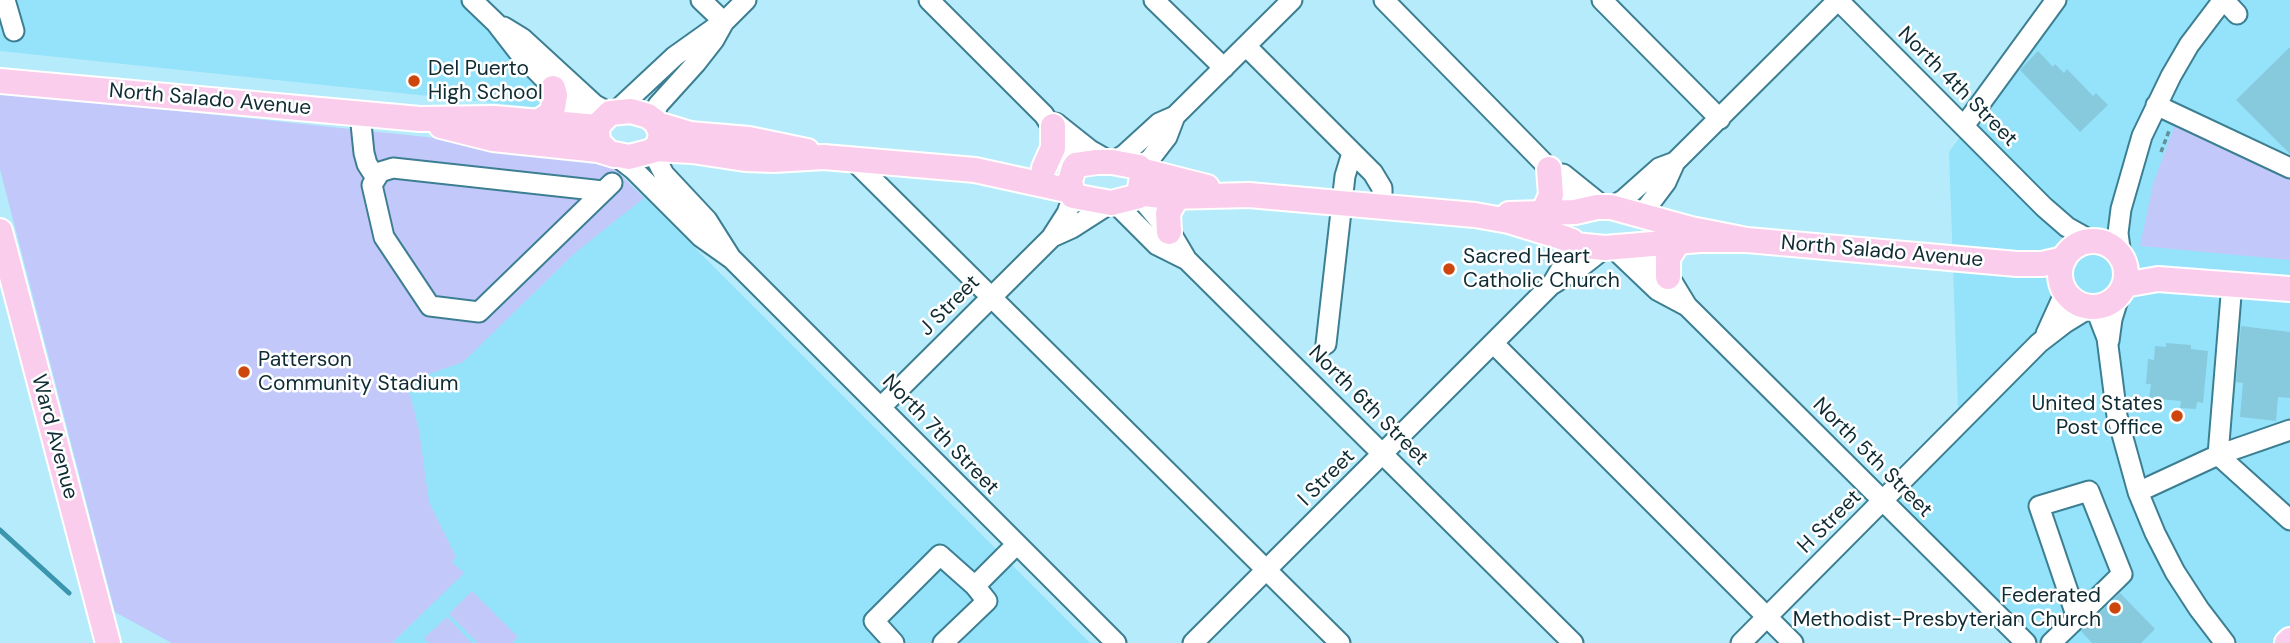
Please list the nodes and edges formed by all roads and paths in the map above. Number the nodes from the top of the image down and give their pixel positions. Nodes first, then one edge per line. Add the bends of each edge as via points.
1 (5, 0) edge
2 (472, 0) edge
3 (701, 0) edge
4 (746, 0) edge
5 (929, 0) edge
6 (1154, 0) edge
7 (1292, 0) edge
8 (1384, 0) edge
9 (1602, 0) edge
10 (1838, 0) edge
11 (2056, 0) edge
12 (2228, 5) edge
13 (724, 22) junction
14 (496, 23) junction
15 (14, 31) dead end
16 (1246, 46) junction
17 (1223, 68) junction
18 (0, 81) edge
19 (553, 88) junction
20 (2156, 105) junction
21 (360, 114) junction
22 (1175, 116) junction
23 (420, 119) junction
24 (606, 119) junction
25 (1720, 119) junction
26 (1048, 120) junction
27 (538, 122) junction
28 (657, 123) junction
29 (2172, 124) dead end
30 (1964, 126) junction
31 (653, 150) junction
32 (2161, 152) dead end
33 (1352, 153) junction
34 (615, 156) junction
35 (824, 157) junction
36 (852, 159) junction
37 (1111, 162) junction
38 (1675, 162) junction
39 (1545, 165) junction
40 (1044, 168) junction
41 (2290, 168) edge
42 (975, 170) junction
43 (376, 178) junction
44 (1074, 180) junction
45 (1139, 182) junction
46 (1249, 195) junction
47 (1181, 196) junction
48 (1341, 202) junction
49 (1112, 203) junction
50 (1382, 206) junction
51 (2044, 207) junction
52 (1593, 209) junction
53 (2121, 209) junction
54 (1543, 213) junction
55 (1475, 215) junction
56 (1643, 215) junction
57 (0, 231) edge
58 (1169, 232) junction
59 (1051, 238) junction
60 (1747, 240) junction
61 (1679, 241) junction
62 (2094, 241) junction
63 (1574, 243) junction
64 (1641, 244) junction
65 (1609, 248) junction
66 (2065, 257) junction
67 (732, 259) junction
68 (1187, 260) junction
69 (2017, 264) junction
70 (2123, 274) junction
71 (1668, 277) junction
72 (2232, 283) junction
73 (1552, 284) junction
74 (2290, 289) edge
75 (2064, 290) junction
76 (992, 297) junction
77 (1687, 306) junction
78 (2093, 307) junction
79 (1326, 344) dead end
80 (1494, 344) junction
81 (2039, 344) junction
82 (2109, 349) junction
83 (881, 407) junction
84 (2290, 430) edge
85 (1383, 454) junction
86 (2218, 455) junction
87 (2138, 492) junction
88 (1884, 501) junction
89 (2290, 520) edge
90 (1016, 545) junction
91 (1266, 570) junction
92 (975, 586) junction
93 (1767, 617) junction
94 (2077, 618) junction
95 (108, 643) edge
96 (894, 643) edge
97 (943, 643) edge
98 (1116, 643) edge
99 (1193, 643) edge
100 (1340, 643) edge
101 (1573, 643) edge
102 (1741, 643) edge
103 (1793, 643) edge
104 (2025, 643) edge
105 (2051, 643) edge
106 (2225, 643) edge

1 - 15 street
2 - 14 street
3 - 13 street
4 - 13 street
5 - 26 street
6 - 17 street
7 - 16 street
8 - 39 street
9 - 25 street
10 - 25 street
10 - 30 street, North 4th Street
11 - 30 street
12 - 20 street via 2189,45
13 - 24 street via 675,55
13 - 28 street via 705,52 657,105
14 - 19 street
14 - 24 street via 523,38
16 - 17 street
16 - 33 street
17 - 22 street
18 - 21 main road, North Salado Avenue
19 - 24 street via 582,115
19 - 27 main road via 553,108
20 - 41 street
20 - 53 street via 2133,159
21 - 23 main road, North Salado Avenue
21 - 43 street via 364,153
22 - 37 street via 1159,123
22 - 45 street
23 - 27 main road, North Salado Avenue
23 - 34 main road, North Salado Avenue via 473,135
24 - 27 main road, North Salado Avenue
24 - 28 main road via 641,114
24 - 34 main road via 597,136 601,147
25 - 38 street
26 - 37 street
26 - 40 main road via 1053,148
26 - 44 street
28 - 31 main road via 661,139
28 - 35 main road, North Salado Avenue via 690,134 772,142
29 - 32 path
30 - 51 street, North 4th Street
31 - 34 main road
31 - 35 main road, North Salado Avenue via 745,159
31 - 67 street, North 7th Street via 664,174 707,220
33 - 48 street
33 - 50 street via 1382,188
34 - 67 street, North 7th Street via 701,237
35 - 36 main road, North Salado Avenue
36 - 42 main road, North Salado Avenue
36 - 76 street
37 - 44 main road, North Salado Avenue
37 - 45 main road, North Salado Avenue
38 - 52 street via 1659,168 1623,200
38 - 56 street
39 - 52 street
39 - 54 main road via 1551,195
40 - 42 main road, North Salado Avenue
40 - 44 main road, North Salado Avenue
42 - 44 main road, North Salado Avenue
43 - 43 street via 393,168 608,187 479,312 430,306 384,237 372,185
44 - 49 main road, North Salado Avenue
44 - 59 street, J Street via 1067,213
45 - 46 main road, North Salado Avenue via 1191,184
45 - 47 main road, North Salado Avenue
45 - 49 main road, North Salado Avenue
45 - 58 street, North 6th Street
46 - 47 main road, North Salado Avenue
46 - 48 main road, North Salado Avenue
47 - 58 main road via 1168,213
48 - 50 main road, North Salado Avenue
48 - 79 street
49 - 59 street, J Street
49 - 68 street via 1157,245
50 - 55 main road, North Salado Avenue
51 - 62 street, North 4th Street via 2067,227
51 - 66 street, North 4th Street via 2059,233
52 - 54 main road, North Salado Avenue
52 - 56 main road, North Salado Avenue
52 - 63 street via 1569,227
53 - 62 street
53 - 70 street via 2118,233
54 - 55 main road, North Salado Avenue
55 - 63 main road, North Salado Avenue
56 - 60 main road, North Salado Avenue
56 - 64 street via 1646,229
57 - 95 main road, Ward Avenue
58 - 68 street, North 6th Street
59 - 76 street, J Street
60 - 61 main road, North Salado Avenue
60 - 69 main road, North Salado Avenue
61 - 64 main road, North Salado Avenue
61 - 71 main road via 1668,258
62 - 66 main road via 2076,246
62 - 70 main road via 2108,245
63 - 65 main road, North Salado Avenue
63 - 73 street, I Street
64 - 65 main road, North Salado Avenue
64 - 71 street, North 5th Street
65 - 73 street, I Street
65 - 77 street, North 5th Street via 1657,290
66 - 69 main road, North Salado Avenue via 2042,264
66 - 75 main road via 2060,271
67 - 83 street, North 7th Street
68 - 85 street, North 6th Street
69 - 75 main road, North Salado Avenue via 2042,272
70 - 72 main road
70 - 78 main road via 2107,304
70 - 82 street
71 - 77 street, North 5th Street
72 - 74 main road
72 - 86 street
73 - 80 street, I Street
75 - 78 main road via 2074,301
75 - 81 street, H Street via 2055,318
76 - 83 street, J Street
76 - 91 street
77 - 88 street, North 5th Street
78 - 81 street, H Street
78 - 82 street
80 - 85 street, I Street
80 - 93 street
81 - 88 street, H Street
82 - 87 street via 2117,416
83 - 90 street, North 7th Street
84 - 86 street
85 - 91 street, I Street
85 - 101 street, North 6th Street
86 - 87 street
86 - 89 street
87 - 106 street via 2175,572
88 - 93 street, H Street
88 - 104 street, North 5th Street
90 - 92 street
90 - 98 street, North 7th Street
91 - 99 street, I Street
91 - 100 street
92 - 96 street via 940,555 874,621
92 - 97 street via 986,601
93 - 102 street, H Street
93 - 103 street
94 - 94 street via 2122,574 2089,491 2039,506
94 - 105 street

